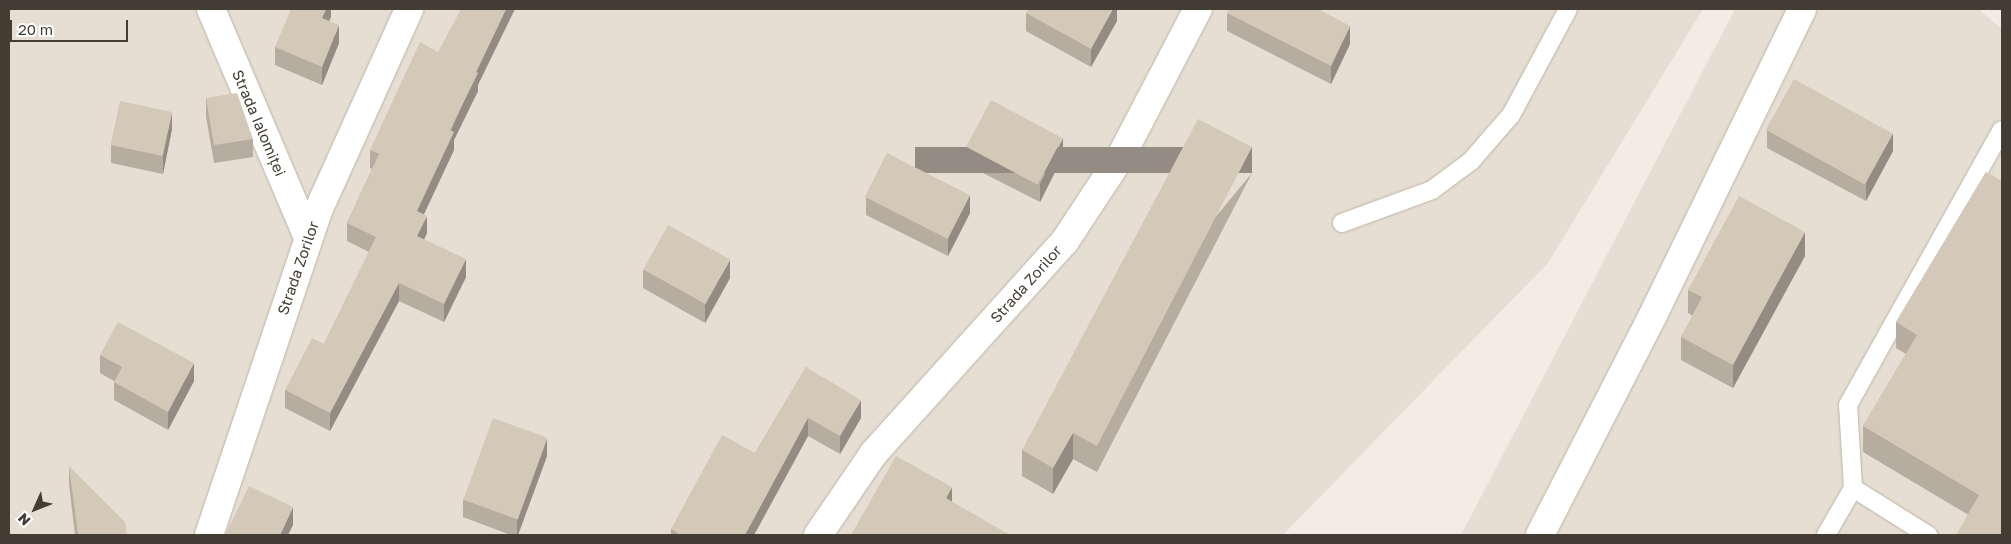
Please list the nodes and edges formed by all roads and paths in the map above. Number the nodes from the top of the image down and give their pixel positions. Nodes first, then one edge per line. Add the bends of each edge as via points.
1 (211, 9) edge
2 (409, 9) edge
3 (1198, 9) edge
4 (1568, 9) edge
5 (1802, 9) edge
6 (2002, 130) edge
7 (1342, 223) dead end
8 (308, 237) junction
9 (1852, 488) junction
10 (209, 535) edge
11 (818, 535) edge
12 (1540, 535) edge
13 (1826, 535) edge
14 (1928, 535) edge

1 - 8 street, Strada Ialomiței
2 - 8 street, Strada Zorilor
3 - 11 street, Strada Zorilor via 1121,156 1065,241 874,453
4 - 7 lane via 1511,115 1471,161 1432,190
5 - 12 street via 1653,315
6 - 9 lane via 1848,405
8 - 10 street, Strada Zorilor
9 - 13 lane
9 - 14 lane

